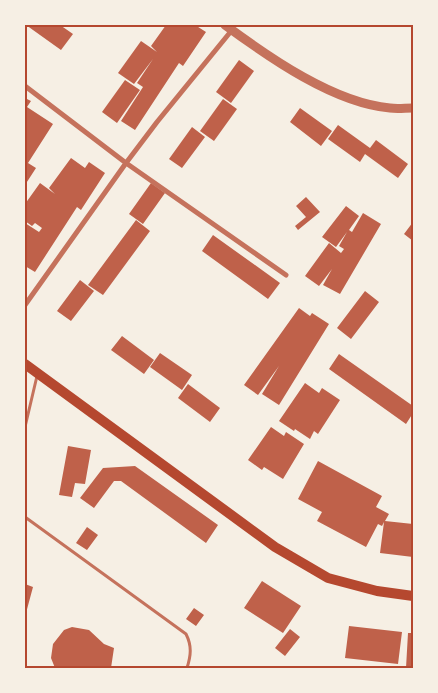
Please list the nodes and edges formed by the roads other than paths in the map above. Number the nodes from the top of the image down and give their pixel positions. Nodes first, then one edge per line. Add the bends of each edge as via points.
1 (229, 27) edge
2 (25, 86) edge
3 (413, 108) edge
4 (126, 163) junction
5 (286, 275) dead end
6 (25, 305) edge
7 (25, 364) edge
8 (38, 373) junction
9 (25, 428) edge
10 (25, 517) edge
11 (413, 596) edge
12 (187, 668) edge

1 - 3 street via 321,88 357,101 390,108
1 - 4 street
2 - 4 street
4 - 5 street
4 - 6 street
7 - 8 main road
8 - 9 lane
8 - 11 main road via 275,546 321,574 377,591
10 - 12 lane via 186,634 191,644

